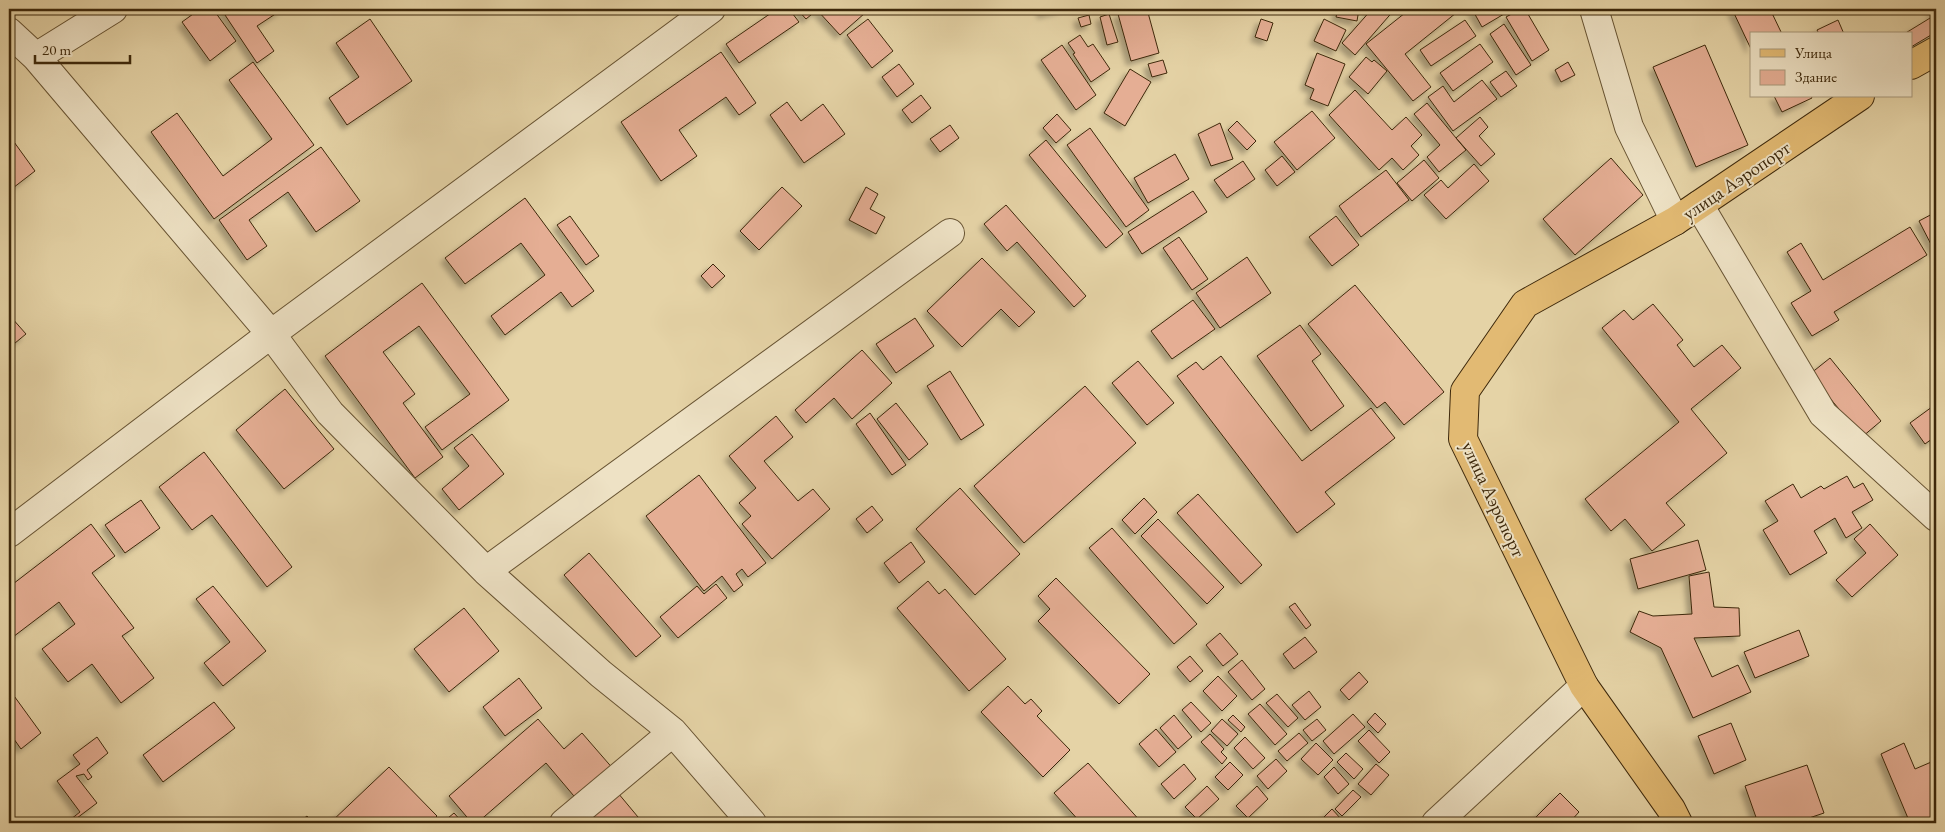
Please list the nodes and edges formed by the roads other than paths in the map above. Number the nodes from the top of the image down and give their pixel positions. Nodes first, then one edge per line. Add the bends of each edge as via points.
1 (113, 9) edge
2 (711, 9) edge
3 (1594, 9) edge
4 (9, 32) edge
5 (1936, 51) edge
6 (36, 57) junction
7 (1912, 65) edge
8 (1857, 98) edge
9 (1699, 205) junction
10 (1675, 221) junction
11 (950, 233) dead end
12 (271, 334) junction
13 (1936, 517) edge
14 (9, 533) edge
15 (486, 571) junction
16 (1584, 686) junction
17 (673, 732) junction
18 (564, 823) edge
19 (752, 823) edge
20 (1436, 823) edge
21 (1678, 823) edge

1 - 6 street
2 - 12 street
3 - 10 street via 1629,127
4 - 6 street
5 - 7 main road
6 - 12 street
8 - 9 main road, улица Аэропорт
9 - 10 main road, улица Аэропорт
9 - 13 street via 1823,414
10 - 16 main road, улица Аэропорт via 1525,304 1465,391 1463,439
11 - 15 street
12 - 14 street
12 - 15 street via 330,413
15 - 17 street via 601,674
16 - 20 street
16 - 21 main road, улица Аэропорт
17 - 18 street
17 - 19 street

